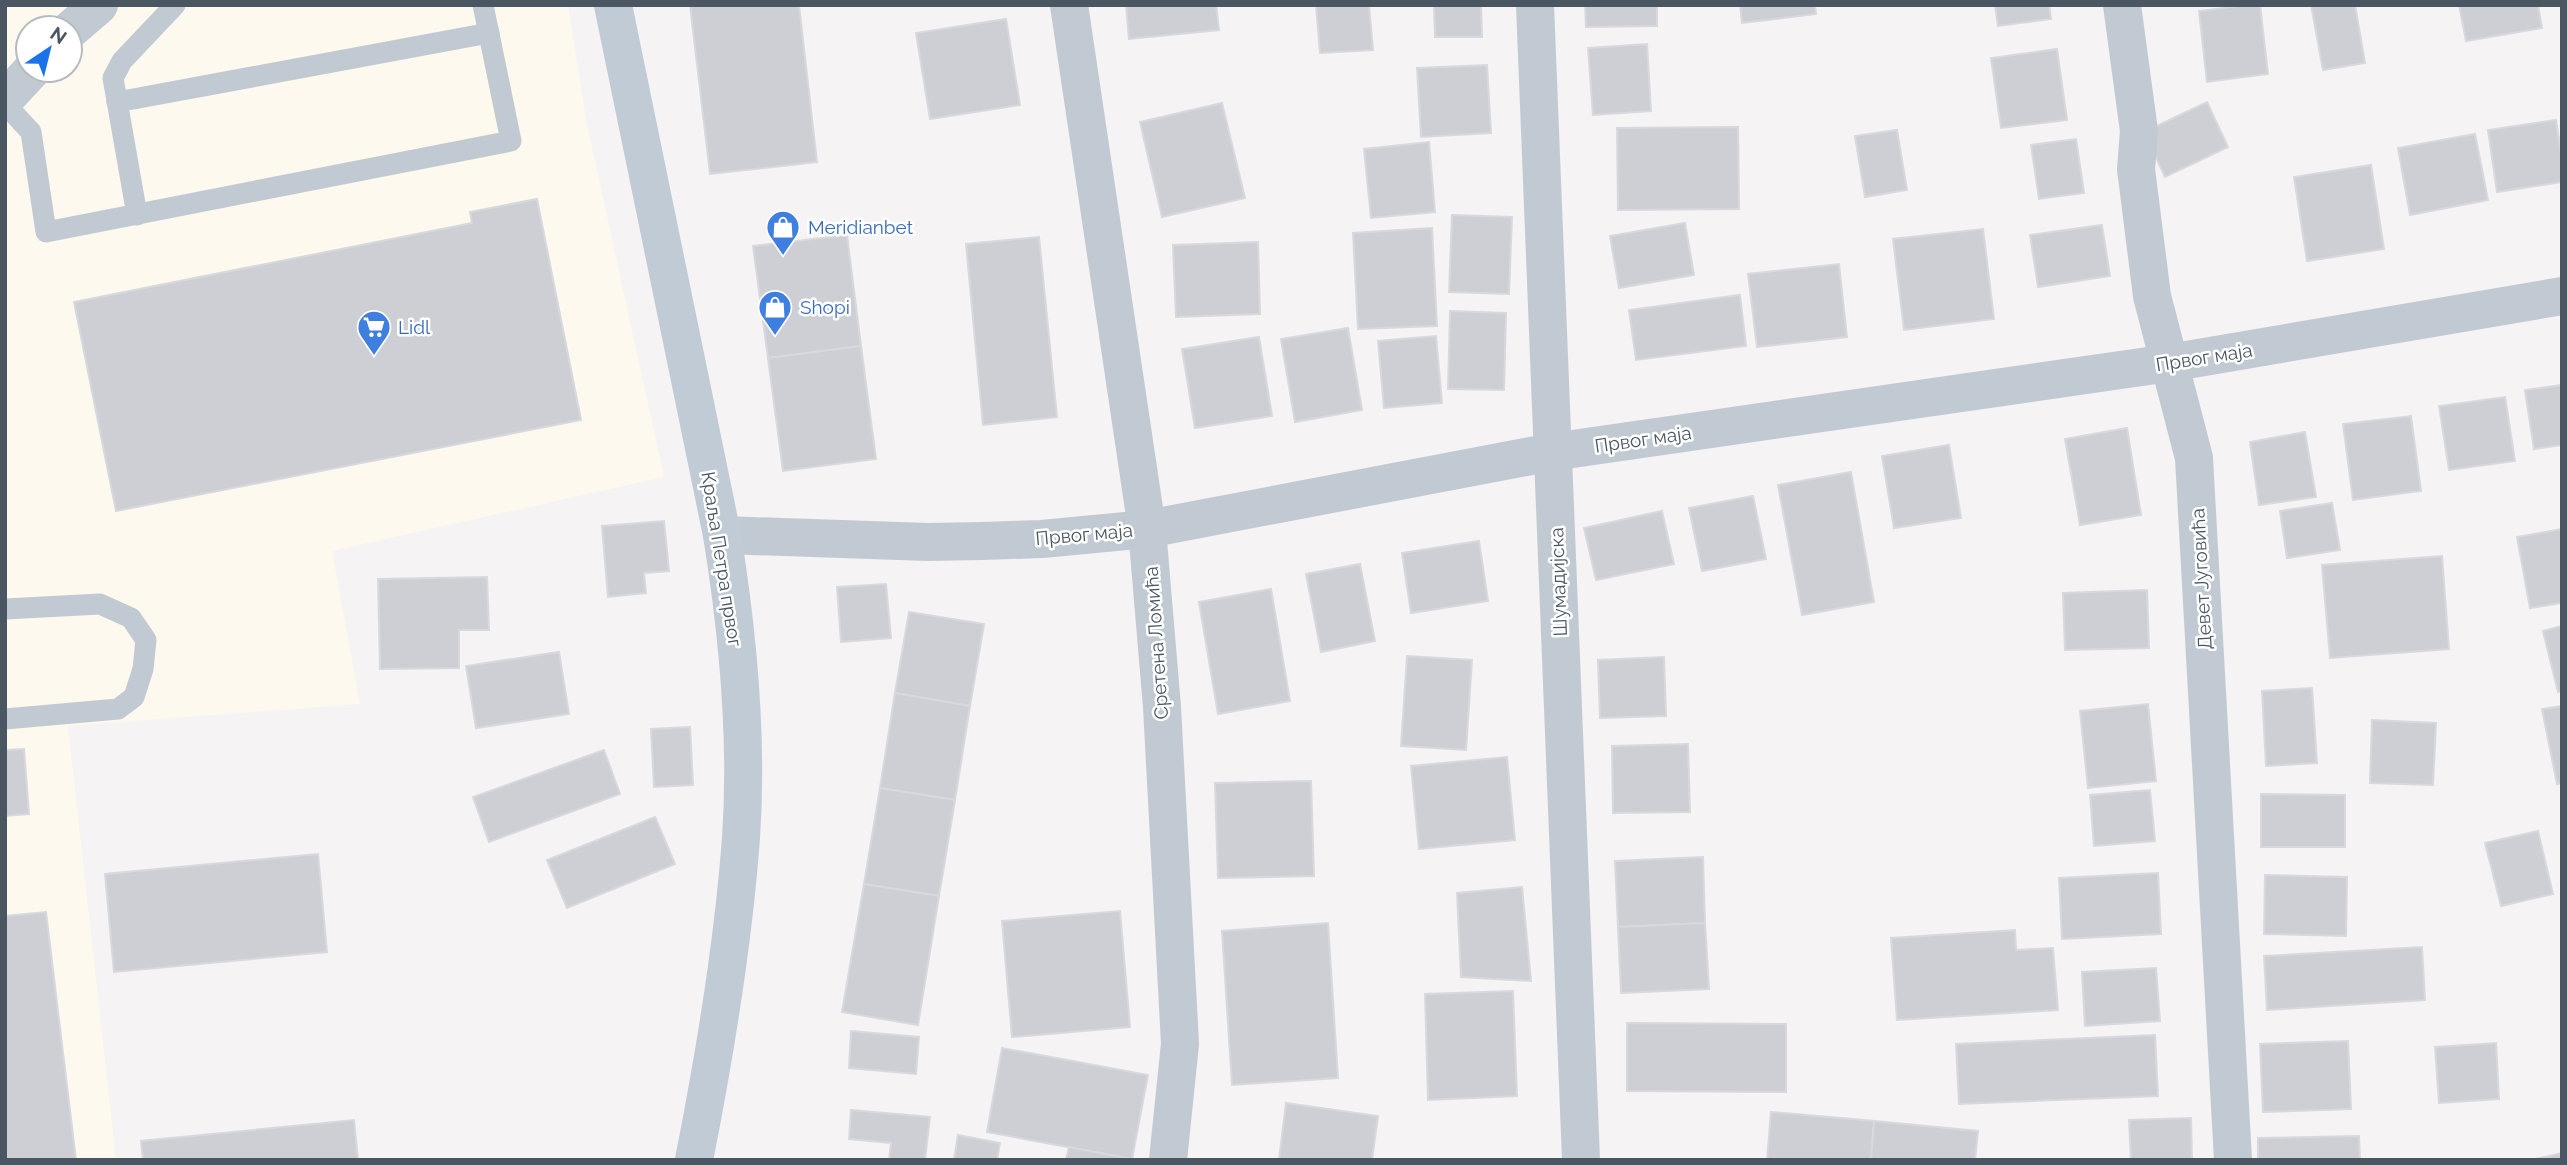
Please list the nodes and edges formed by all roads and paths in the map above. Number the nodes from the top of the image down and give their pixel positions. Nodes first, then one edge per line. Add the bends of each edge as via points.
1 (99, 5) edge
2 (175, 5) edge
3 (483, 5) edge
4 (613, 5) edge
5 (1069, 5) edge
6 (1535, 5) edge
7 (2122, 5) edge
8 (84, 18) edge
9 (489, 33) junction
10 (19, 84) edge
11 (5, 99) edge
12 (117, 102) junction
13 (5, 104) edge
14 (137, 215) junction
15 (2562, 296) edge
16 (2169, 363) junction
17 (1552, 452) junction
18 (1147, 529) junction
19 (722, 535) junction
20 (5, 609) edge
21 (5, 719) edge
22 (694, 1160) edge
23 (1168, 1160) edge
24 (1581, 1160) edge
25 (2233, 1160) edge

1 - 8 street
2 - 12 lane via 122,61 113,78
3 - 9 lane
4 - 19 main road, Краља Петра првог
5 - 18 street, Сретена Ломића
6 - 17 street, Шумадијска
7 - 16 street, Девет Југовића via 2139,131 2136,169 2151,284
9 - 12 lane
9 - 14 lane via 511,141
10 - 11 street
12 - 14 lane
13 - 14 lane via 31,132 46,232
15 - 16 street, Првог маја
16 - 17 street, Првог маја
16 - 25 street, Девет Југовића via 2194,458
17 - 18 street, Првог маја
17 - 24 street, Шумадијска
18 - 19 street, Првог маја via 982,541
18 - 23 street, Сретена Ломића via 1180,1044
19 - 22 main road, Краља Петра првог via 740,695 741,837 709,1083
20 - 21 lane via 100,604 131,618 146,640 134,697 118,709

